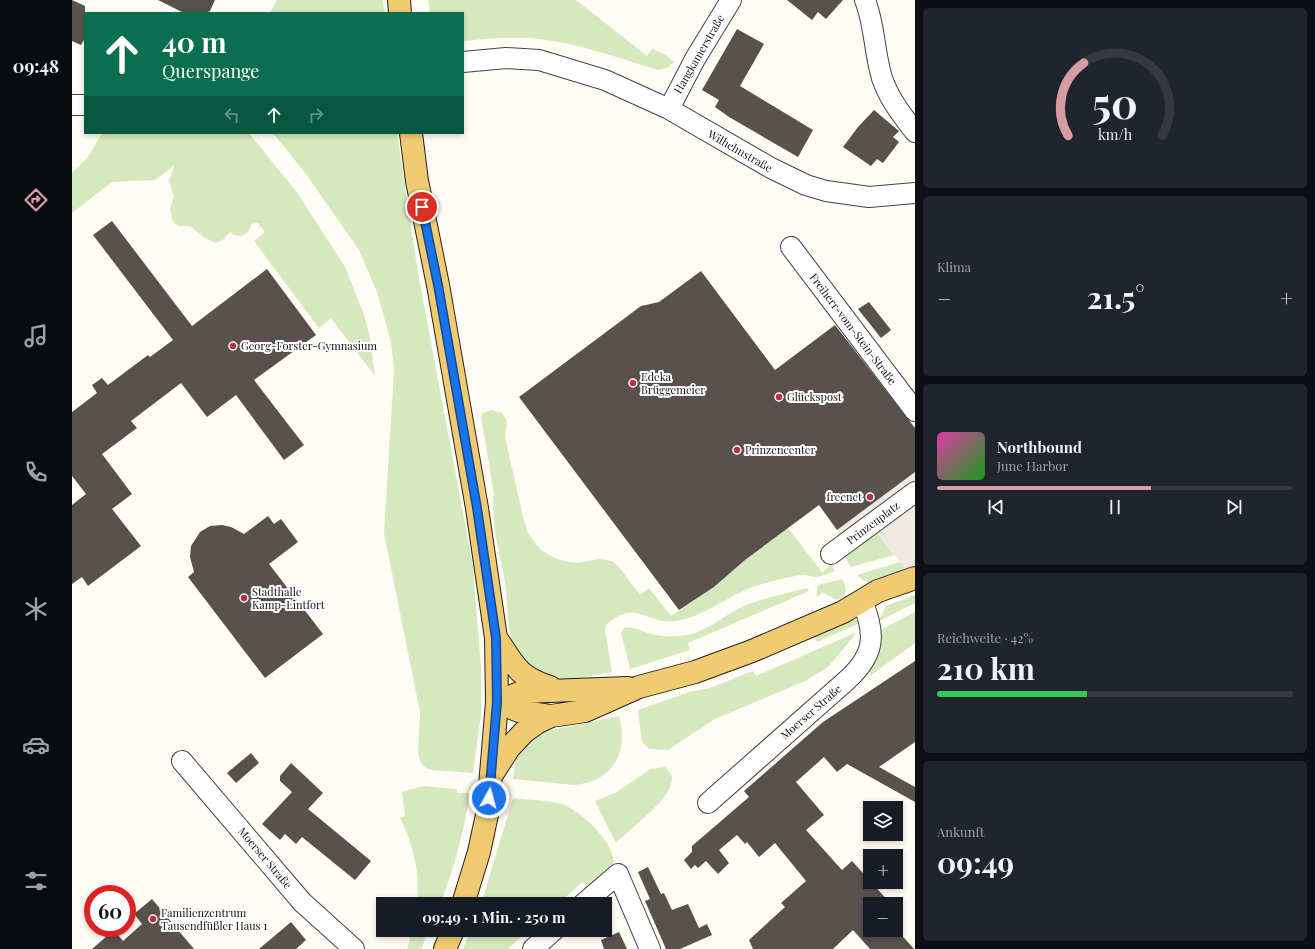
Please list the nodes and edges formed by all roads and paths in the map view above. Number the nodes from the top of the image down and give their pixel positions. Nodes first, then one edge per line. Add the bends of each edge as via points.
1 (399, 0) edge
2 (731, 0) edge
3 (865, 0) edge
4 (400, 12) edge
5 (464, 62) edge
6 (574, 71) junction
7 (464, 74) edge
8 (72, 105) edge
9 (84, 105) edge
10 (669, 108) junction
11 (915, 132) edge
12 (411, 134) edge
13 (915, 193) edge
14 (791, 247) dead end
15 (915, 411) edge
16 (915, 492) edge
17 (831, 554) dead end
18 (915, 578) edge
19 (915, 587) edge
20 (862, 601) junction
21 (496, 638) junction
22 (639, 687) junction
23 (558, 690) junction
24 (497, 702) junction
25 (551, 716) junction
26 (182, 761) dead end
27 (492, 774) junction
28 (708, 803) dead end
29 (465, 897) edge
30 (592, 897) edge
31 (450, 937) edge
32 (546, 937) edge
33 (354, 949) edge
34 (445, 949) edge
35 (533, 949) edge
36 (650, 949) edge

1 - 4 main road
2 - 10 street, Hangkamerstraße
3 - 11 street via 887,92
5 - 6 street, Wilhelmstraße via 506,58 539,60
6 - 7 street, Wilhelmstraße via 494,71
6 - 10 street, Wilhelmstraße via 605,80
8 - 9 street
10 - 13 street, Wilhelmstraße via 732,147 806,185 869,198
12 - 21 main road via 417,181 477,508
14 - 15 street, Freiherr-vom-Stein-Straße
16 - 17 street, Prinzenplatz
18 - 20 main road via 878,591
19 - 20 main road via 882,598
20 - 22 main road via 843,612 745,654 696,672
20 - 28 street, Moerser Straße via 871,639 869,651 858,671
21 - 23 main road via 523,676 534,683
21 - 24 main road
22 - 23 main road
22 - 25 main road via 585,711
23 - 24 main road via 522,692
24 - 25 main road via 519,711
24 - 27 main road
25 - 27 main road via 524,732 509,748
26 - 33 street, Moerser Straße via 302,902
27 - 29 main road via 479,852
30 - 36 street via 618,874
31 - 34 main road
32 - 35 street

